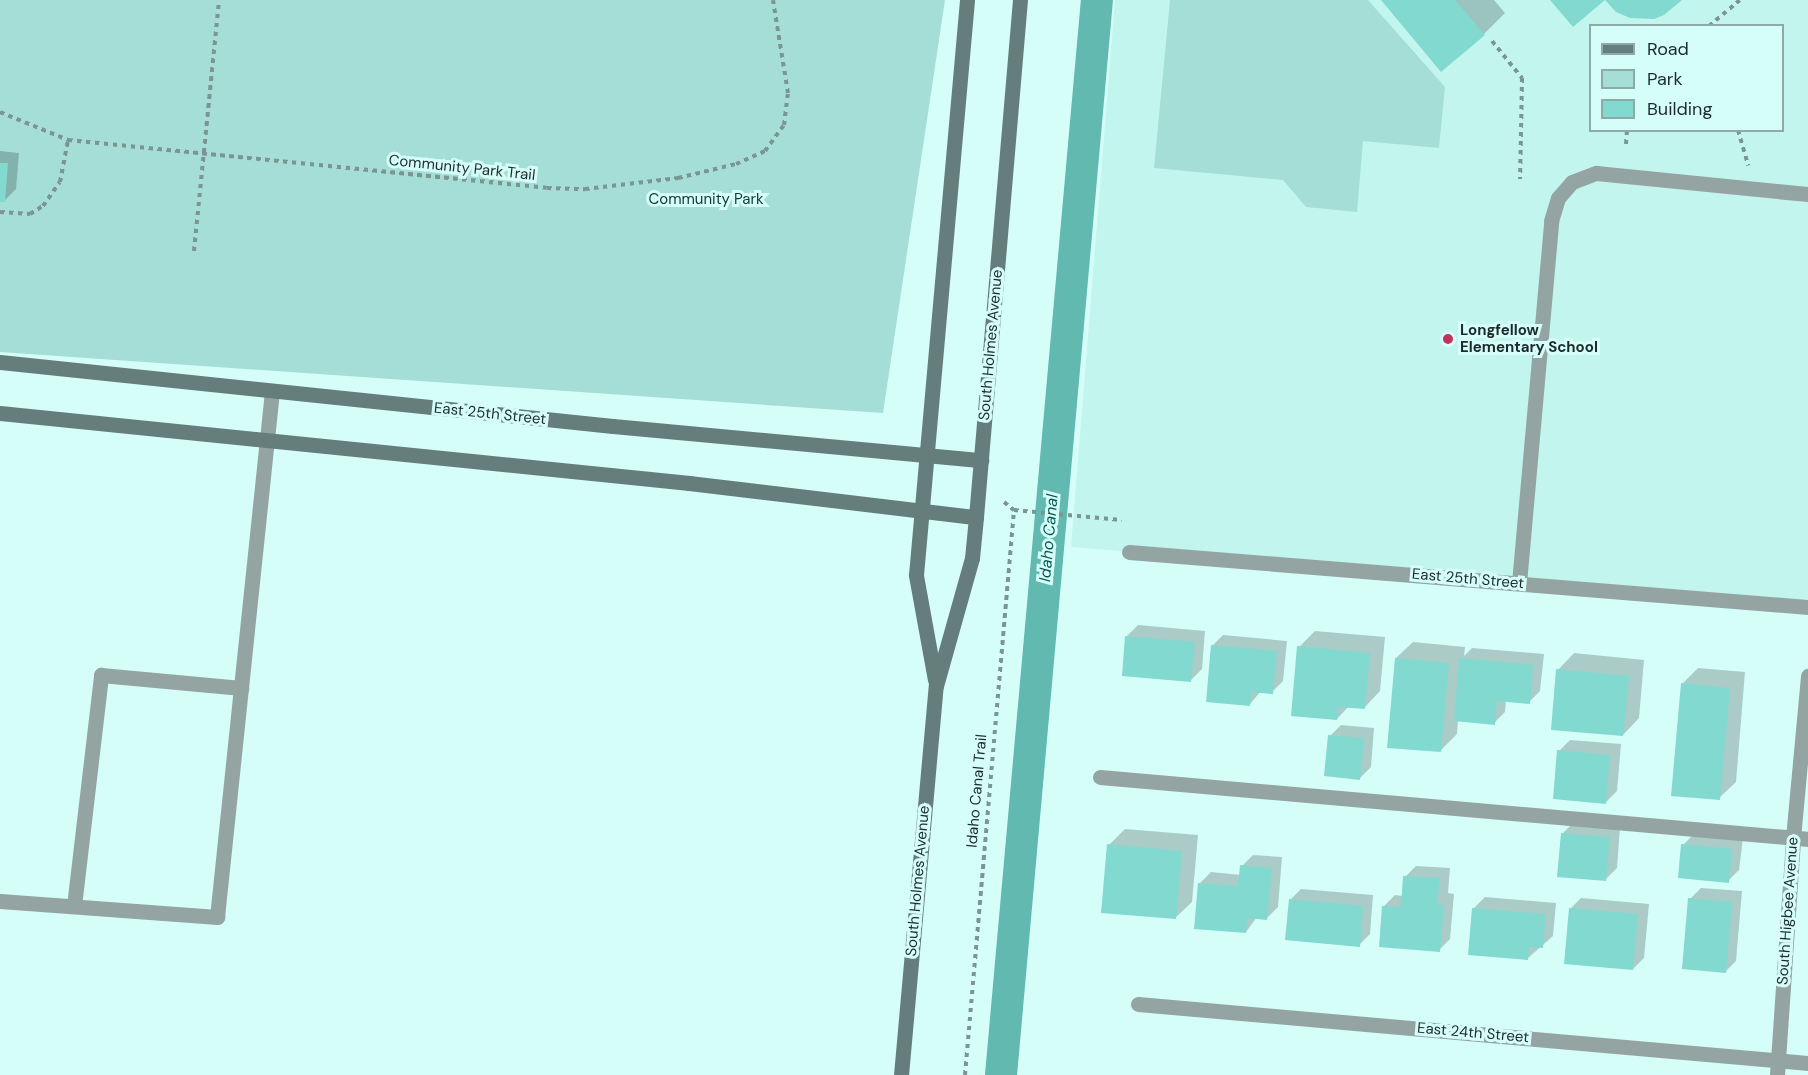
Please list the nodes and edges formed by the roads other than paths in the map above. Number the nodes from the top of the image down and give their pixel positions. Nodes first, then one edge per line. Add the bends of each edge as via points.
1 (967, 0) edge
2 (1020, 0) edge
3 (1808, 194) edge
4 (0, 362) edge
5 (272, 391) junction
6 (0, 413) edge
7 (266, 440) junction
8 (927, 455) junction
9 (981, 460) junction
10 (922, 511) junction
11 (976, 517) junction
12 (1129, 552) dead end
13 (1519, 583) junction
14 (1808, 607) edge
15 (1808, 676) edge
16 (936, 686) junction
17 (241, 688) junction
18 (1100, 777) dead end
19 (1800, 839) edge
20 (0, 901) edge
21 (74, 906) junction
22 (1138, 1004) dead end
23 (1808, 1063) edge
24 (1778, 1068) edge
25 (901, 1075) edge

1 - 8 street, South Holmes Avenue
2 - 9 street, South Holmes Avenue
3 - 13 street via 1596,173 1572,182 1558,198 1551,221
4 - 5 street, East 25th Street
5 - 7 street
5 - 8 street, East 25th Street
6 - 7 street
7 - 10 street
7 - 17 street
8 - 9 street, East 25th Street
8 - 10 street, South Holmes Avenue
9 - 11 street, South Holmes Avenue
10 - 11 street
10 - 16 street, South Holmes Avenue via 916,574
11 - 16 street, South Holmes Avenue via 972,558
12 - 13 street, East 25th Street
13 - 14 street, East 25th Street
15 - 19 street, South Higbee Avenue
16 - 25 street, South Holmes Avenue
17 - 21 street via 101,675
17 - 21 street via 217,917
18 - 19 street
19 - 24 street, South Higbee Avenue
20 - 21 street
22 - 24 street, East 24th Street
23 - 24 street, East 24th Street

